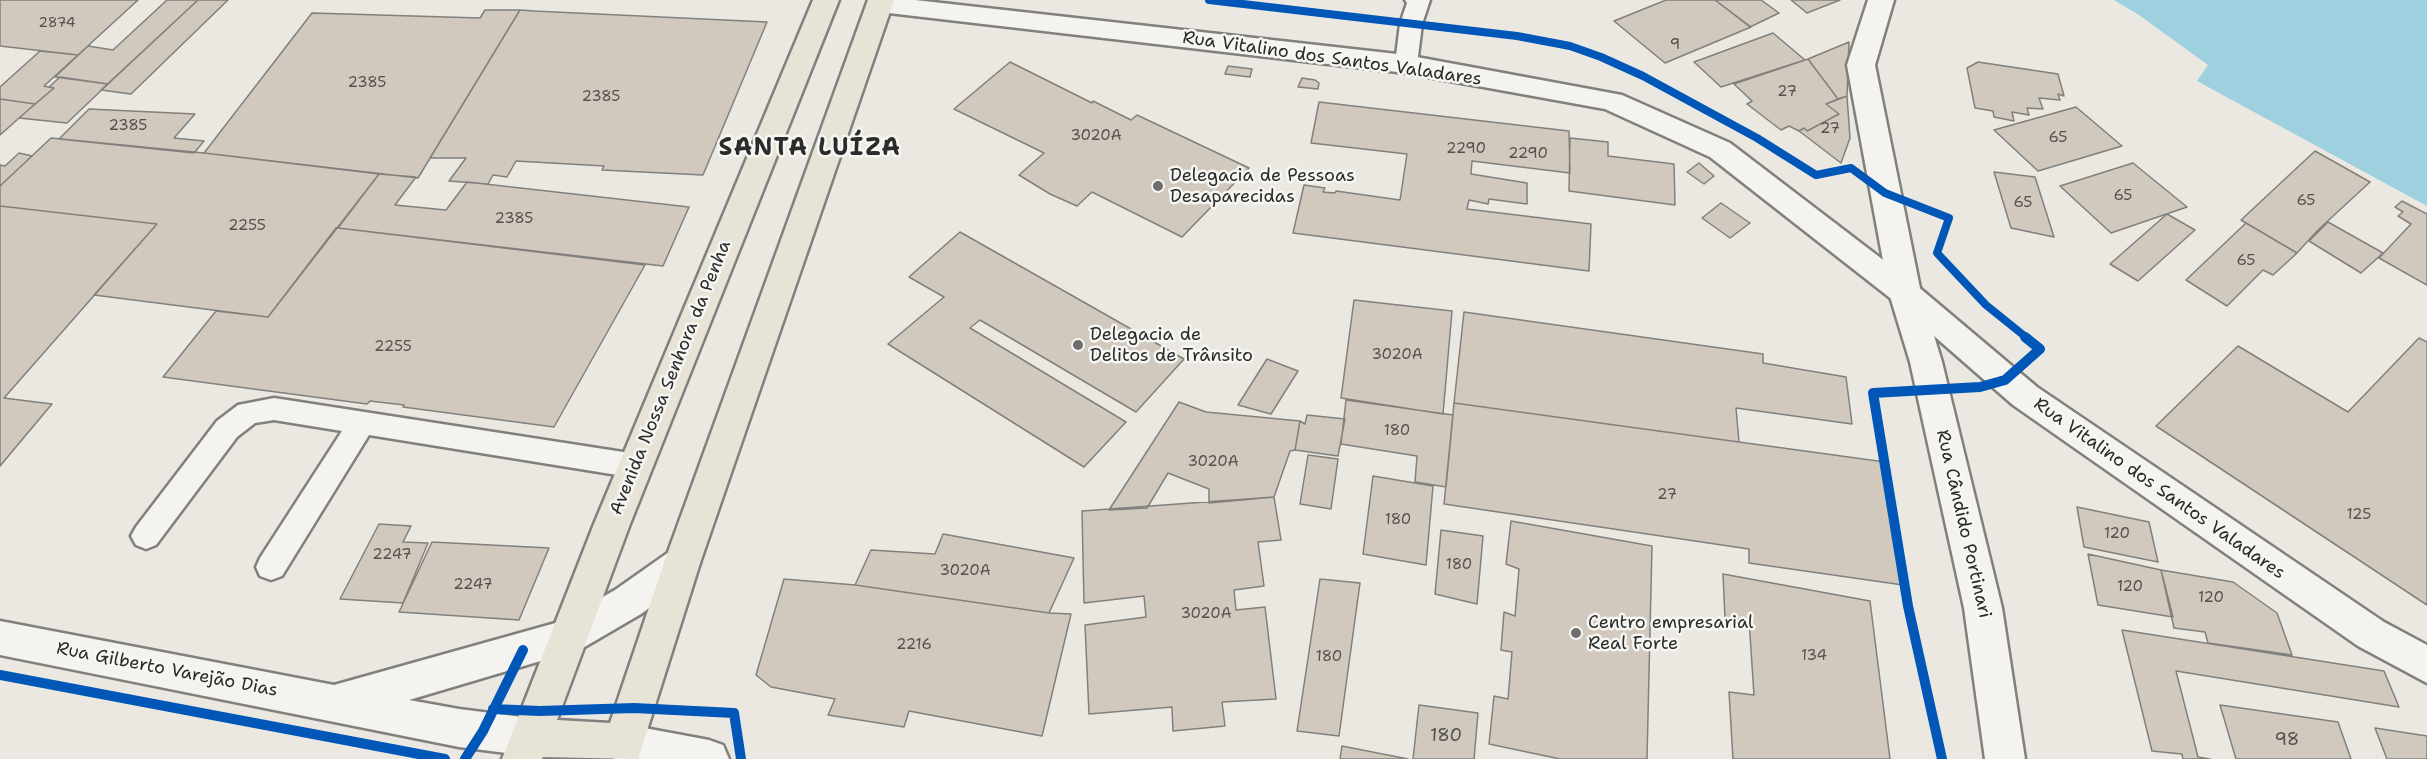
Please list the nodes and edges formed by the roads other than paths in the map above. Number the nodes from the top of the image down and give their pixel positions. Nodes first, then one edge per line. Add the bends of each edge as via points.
1 (826, 0) edge
2 (1416, 0) edge
3 (1881, 0) edge
4 (878, 1) edge
5 (1406, 64) junction
6 (1905, 293) junction
7 (363, 422) junction
8 (636, 466) junction
9 (146, 536) dead end
10 (682, 563) junction
11 (271, 567) dead end
12 (568, 637) junction
13 (0, 638) edge
14 (2427, 665) edge
15 (335, 703) junction
16 (526, 748) edge
17 (620, 751) edge
18 (709, 759) edge
19 (2005, 759) edge

1 - 8 main road, Avenida Nossa Senhora da Penha
2 - 5 lane
3 - 6 street via 1861,65
4 - 5 street, Rua Vitalino dos Santos Valadares
4 - 10 main road
5 - 6 street, Rua Vitalino dos Santos Valadares via 1612,101 1720,150
6 - 14 street, Rua Vitalino dos Santos Valadares via 2025,396 2371,634
6 - 19 street, Rua Cândido Portinari via 1926,362 1983,608
7 - 8 lane
7 - 9 lane via 274,409 248,413 227,429
7 - 11 lane
8 - 12 main road, Avenida Nossa Senhora da Penha
10 - 12 street, Rua Gilberto Varejão Dias via 628,602
10 - 17 main road
12 - 15 street, Rua Gilberto Varejão Dias
12 - 16 main road, Avenida Nossa Senhora da Penha
13 - 15 street, Rua Gilberto Varejão Dias
15 - 16 street, Rua Gilberto Varejão Dias via 459,728
16 - 17 main road
17 - 18 street

